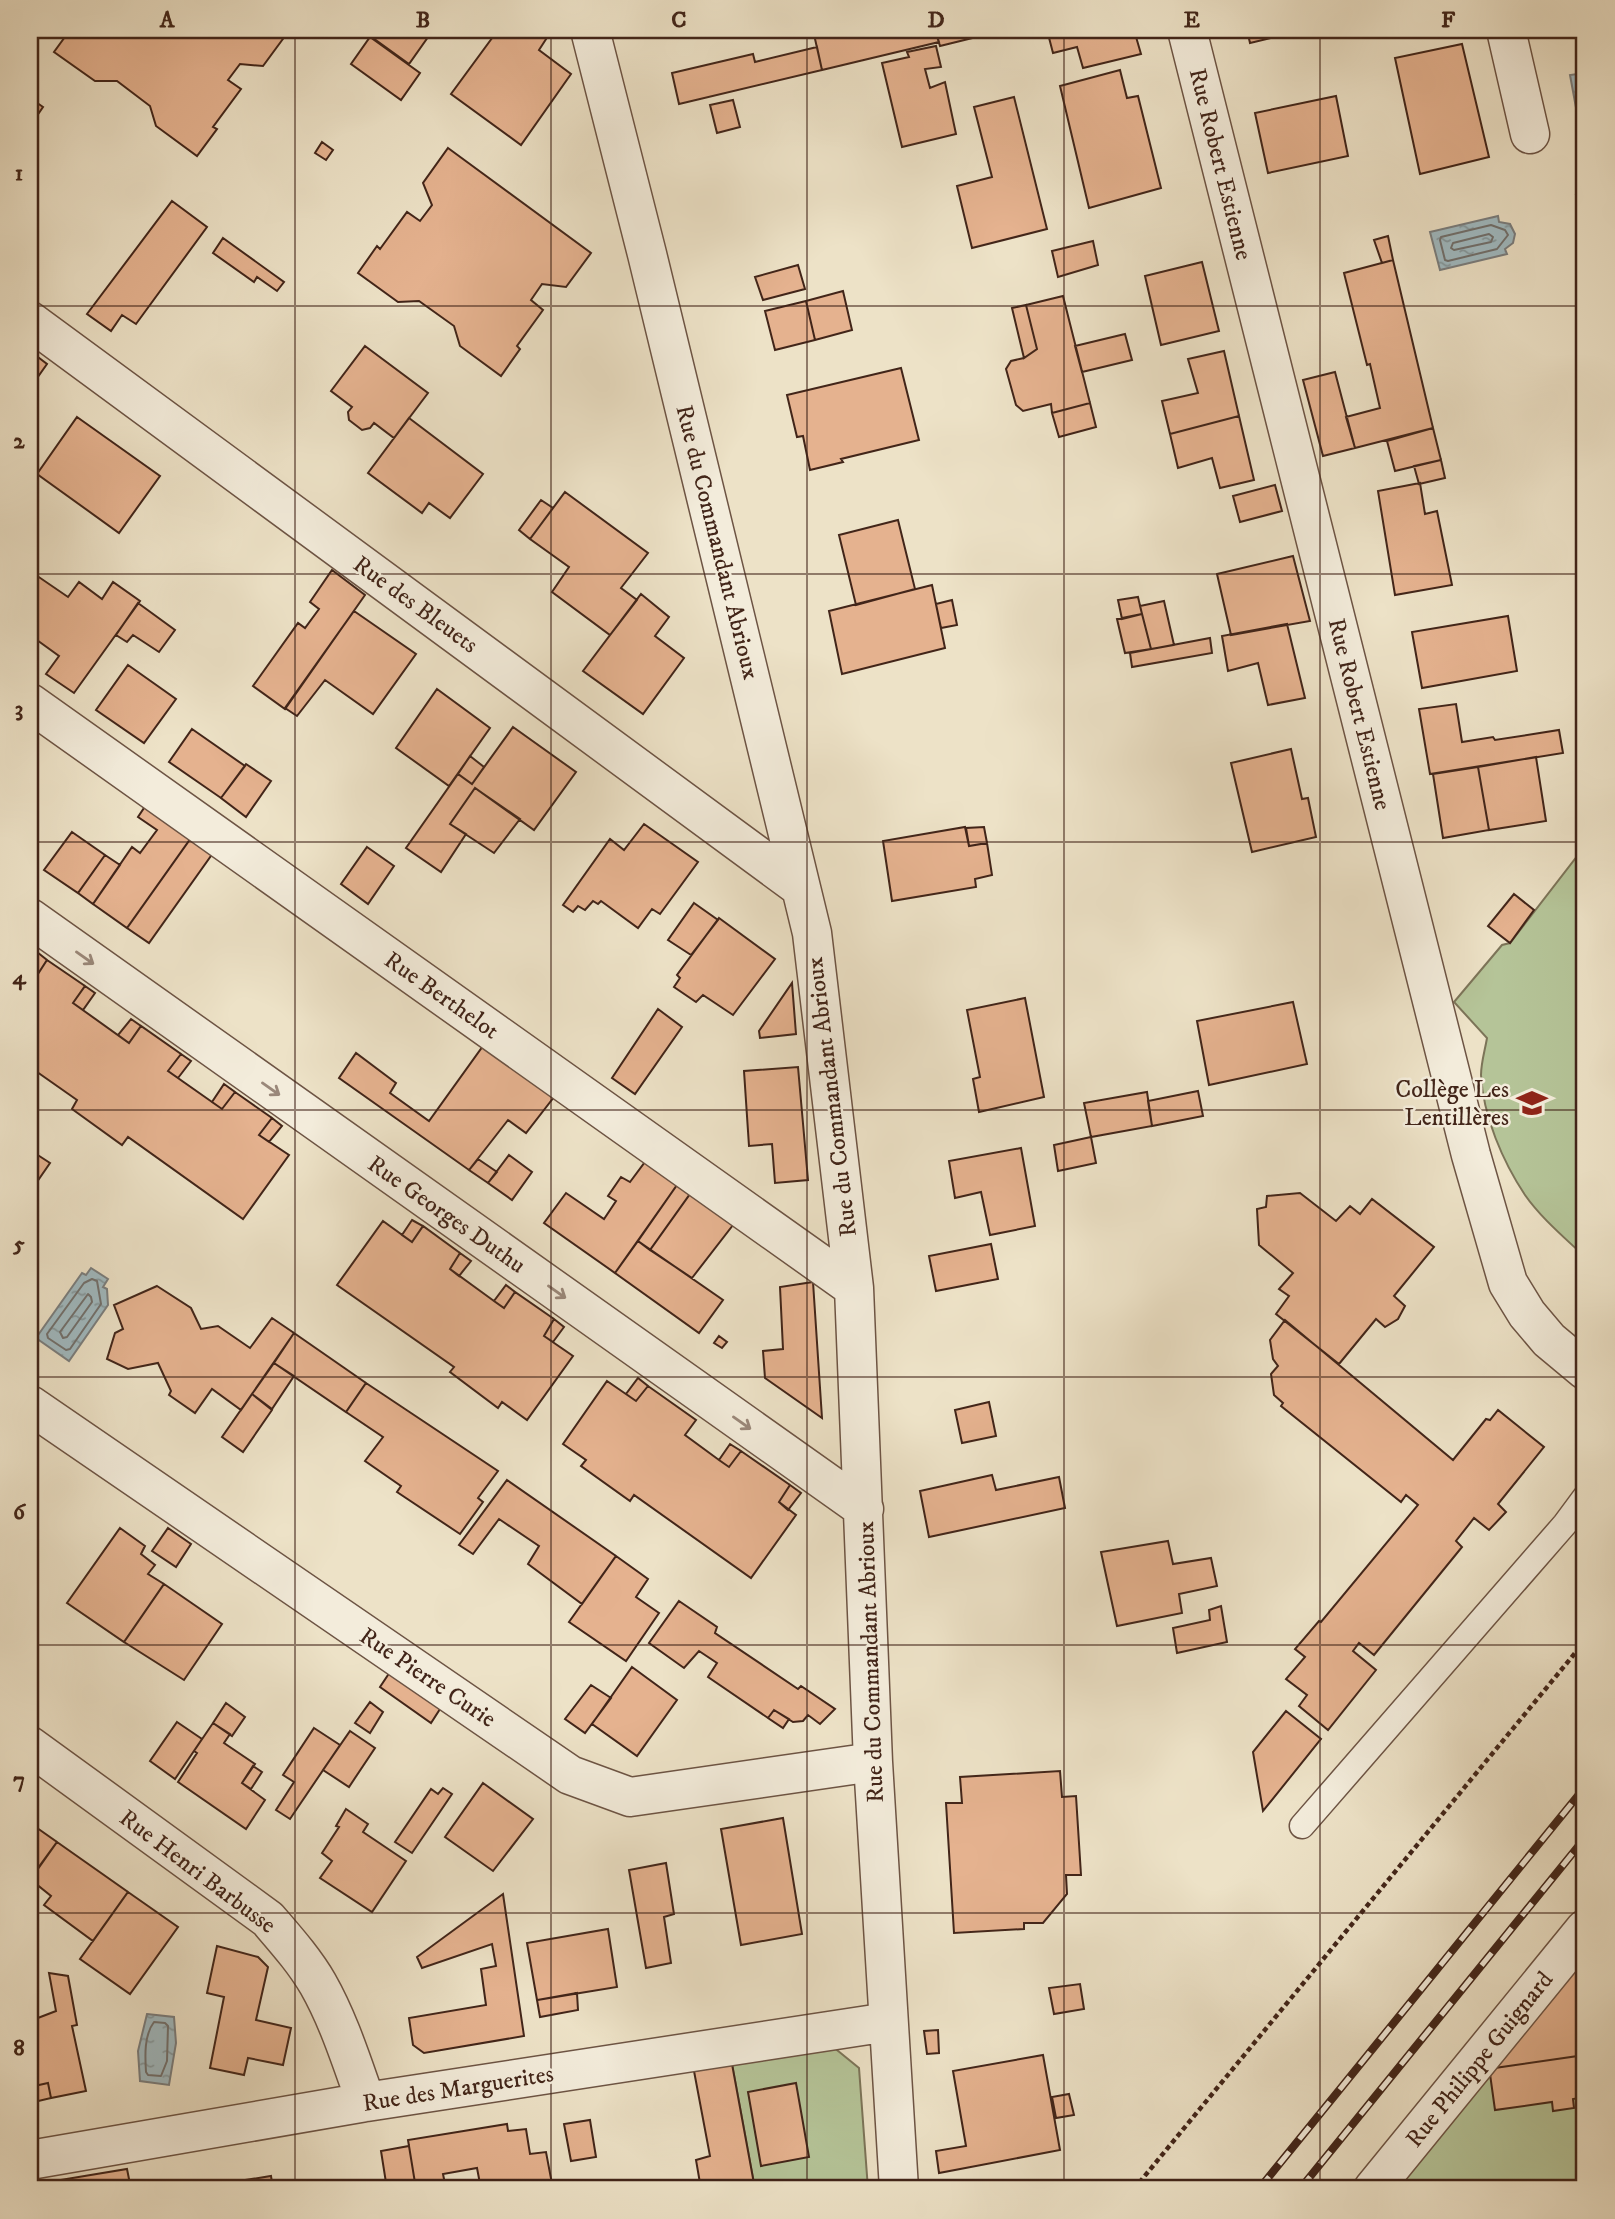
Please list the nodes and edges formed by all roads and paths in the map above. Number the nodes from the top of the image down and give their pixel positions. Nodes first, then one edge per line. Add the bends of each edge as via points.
1 (590, 30) edge
2 (1187, 30) edge
3 (1506, 30) edge
4 (1531, 134) dead end
5 (30, 321) edge
6 (30, 702) edge
7 (802, 888) junction
8 (30, 918) edge
9 (854, 1288) junction
10 (1585, 1370) edge
11 (30, 1405) edge
12 (1585, 1497) edge
13 (864, 1509) junction
14 (1585, 1641) edge
15 (30, 1746) edge
16 (873, 1762) junction
17 (1302, 1826) dead end
18 (1585, 1929) edge
19 (888, 2022) junction
20 (366, 2102) junction
21 (30, 2160) edge
22 (899, 2189) edge
23 (1133, 2189) edge
24 (1373, 2189) edge

1 - 7 street, Rue du Commandant Abrioux
2 - 10 street, Rue Robert Estienne via 1498,1252 1508,1283 1527,1314
3 - 4 street
5 - 7 street, Rue des Bleuets
6 - 9 street, Rue Berthelot
7 - 9 street, Rue du Commandant Abrioux via 812,933
8 -> 13 street, Rue Georges Duthu
9 - 13 street, Rue du Commandant Abrioux
11 - 16 street, Rue Pierre Curie via 570,1775 630,1797
12 - 17 lane
13 - 16 street, Rue du Commandant Abrioux
14 - 23 path
15 - 20 street, Rue Henri Barbusse via 268,1919 319,1985
16 - 19 street, Rue du Commandant Abrioux
18 - 24 street, Rue Philippe Guignard
19 - 20 street, Rue des Marguerites
19 - 22 street, Rue du Commandant Abrioux
20 - 21 street, Rue des Marguerites

